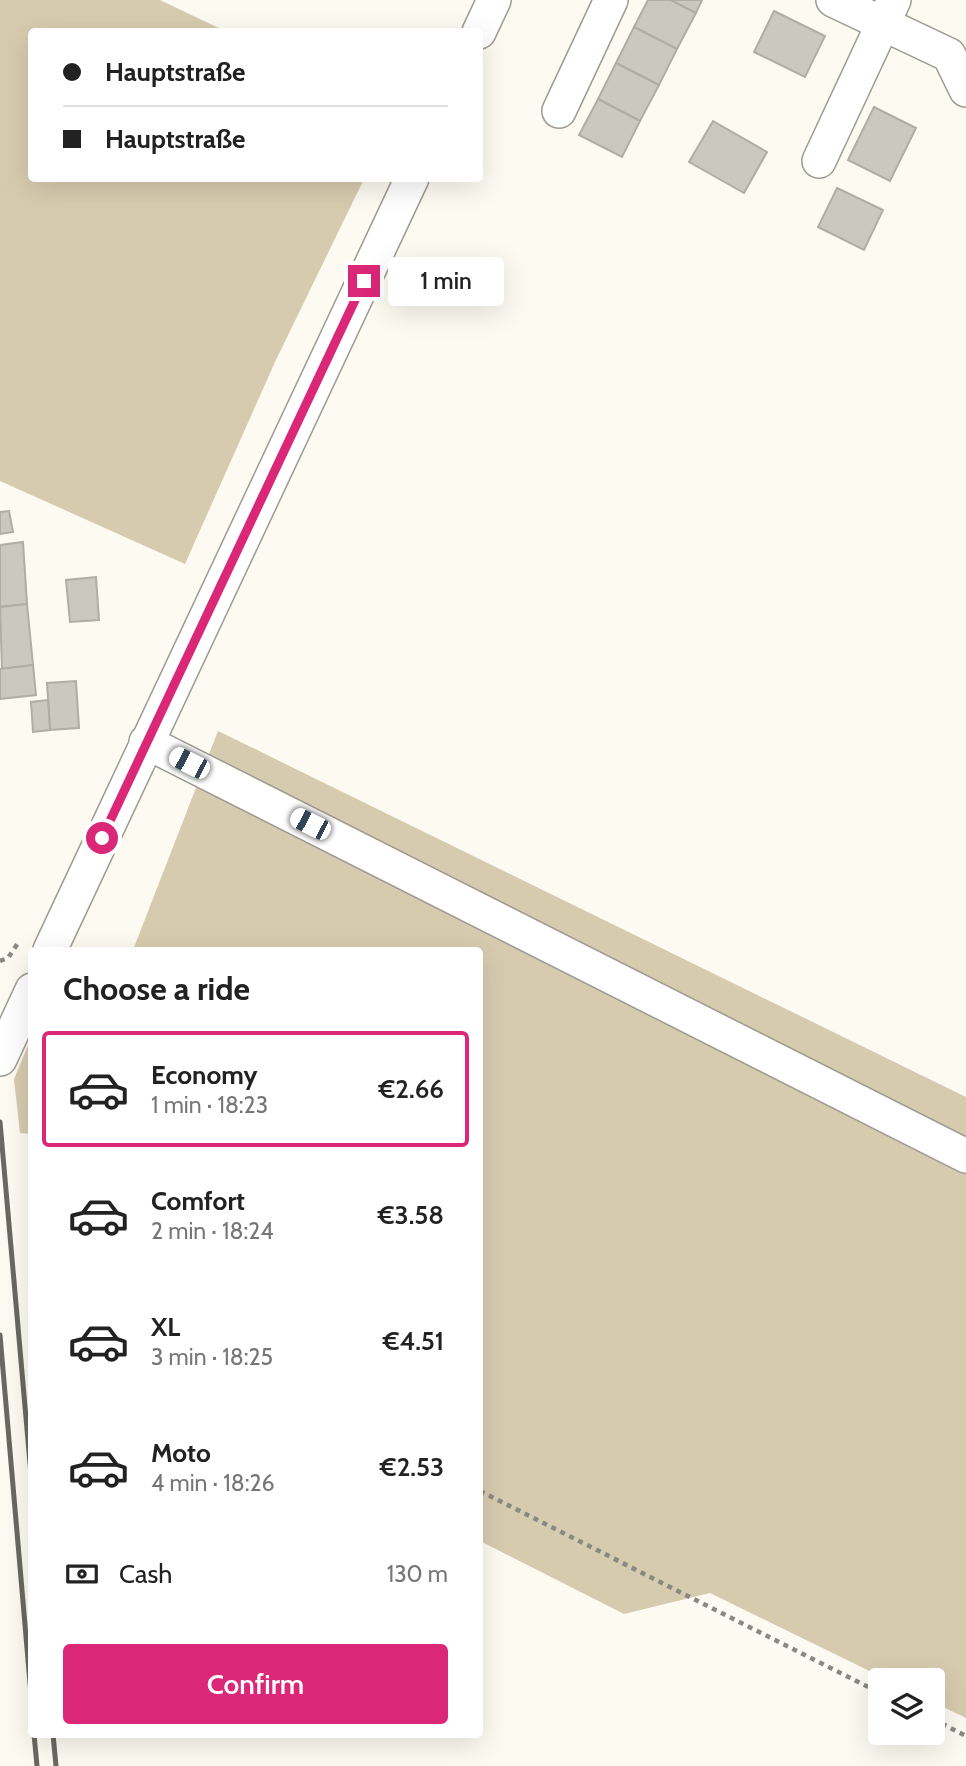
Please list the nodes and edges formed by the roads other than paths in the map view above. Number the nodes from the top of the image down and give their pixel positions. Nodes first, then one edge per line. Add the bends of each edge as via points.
1 (494, 0) edge
2 (611, 0) edge
3 (832, 0) edge
4 (888, 12) edge
5 (481, 28) edge
6 (966, 90) edge
7 (559, 111) dead end
8 (818, 161) dead end
9 (410, 182) edge
10 (146, 741) junction
11 (51, 947) edge
12 (28, 999) edge
13 (0, 1059) edge
14 (966, 1156) edge

1 - 5 street
2 - 7 street
3 - 4 street
4 - 6 street via 949,55
4 - 8 street
9 - 10 street
10 - 11 street
10 - 14 street
12 - 13 street

